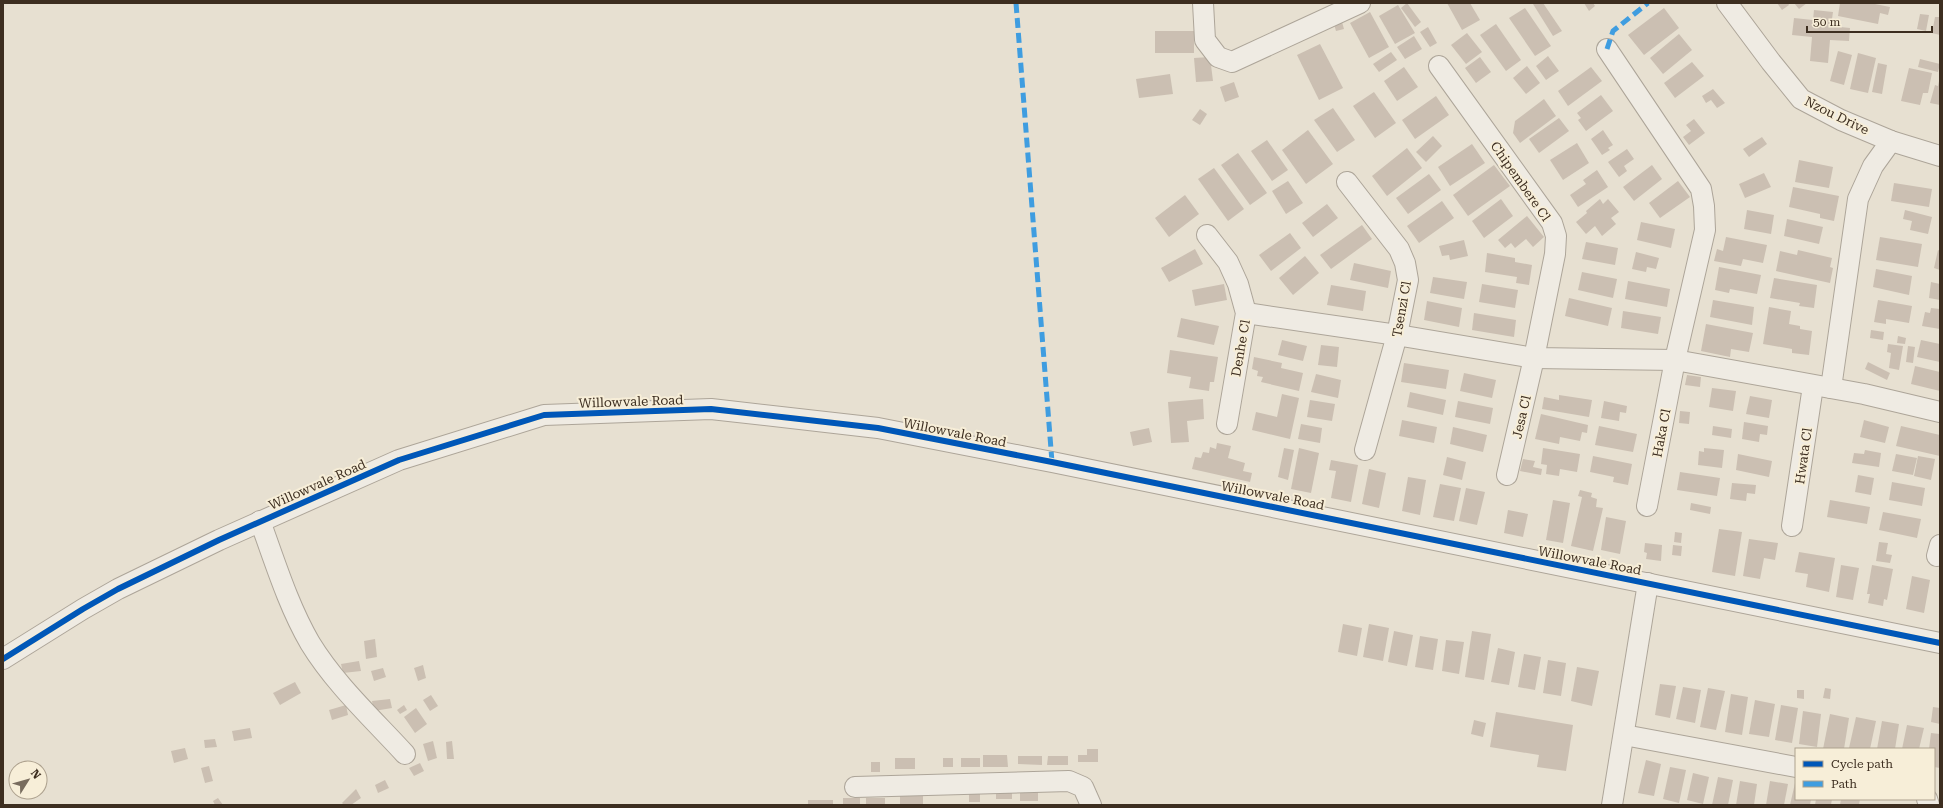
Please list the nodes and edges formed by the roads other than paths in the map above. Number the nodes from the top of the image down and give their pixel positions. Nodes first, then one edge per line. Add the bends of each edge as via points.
1 (1204, 3) edge
2 (1360, 3) edge
3 (1727, 3) edge
4 (1607, 49) dead end
5 (1439, 66) dead end
6 (1891, 140) junction
7 (1940, 156) edge
8 (1347, 182) dead end
9 (1207, 235) dead end
10 (1246, 313) junction
11 (1397, 335) junction
12 (1534, 358) junction
13 (1675, 360) junction
14 (1822, 387) junction
15 (1940, 412) edge
16 (1227, 424) dead end
17 (1365, 450) dead end
18 (1507, 475) dead end
19 (1647, 506) dead end
20 (260, 521) junction
21 (1792, 526) dead end
22 (1648, 583) junction
23 (1940, 642) edge
24 (3, 659) edge
25 (1624, 735) junction
26 (405, 754) dead end
27 (1795, 767) edge
28 (855, 787) dead end
29 (1091, 805) edge
30 (1612, 805) edge

1 - 2 street via 1205,40 1218,57 1232,62
3 - 6 street, Nzou Drive via 1801,99 1841,120
4 - 13 street, Haka Cl via 1701,189 1704,230
5 - 12 street, Chipembere Cl via 1552,223 1556,236 1555,254
6 - 7 street, Nzou Drive
6 - 14 street, Hwata Cl via 1873,166 1858,199
8 - 11 street, Tsenzi Cl via 1399,249 1405,263 1408,280
9 - 10 street, Denhe Cl via 1228,262 1238,284
10 - 11 street
10 - 16 street, Denhe Cl
11 - 12 street
11 - 17 street, Tsenzi Cl
12 - 13 street
12 - 18 street, Jesa Cl
13 - 14 street
13 - 19 street, Haka Cl
14 - 15 street
14 - 21 street, Hwata Cl
20 - 22 street, Willowvale Road via 398,460 544,415 711,409 885,430
20 - 24 street, Willowvale Road via 112,592
20 - 26 street via 297,619 310,643 328,668
22 - 23 street, Willowvale Road
22 - 25 street
25 - 27 street
25 - 30 street
28 - 29 street via 1069,781 1083,787

